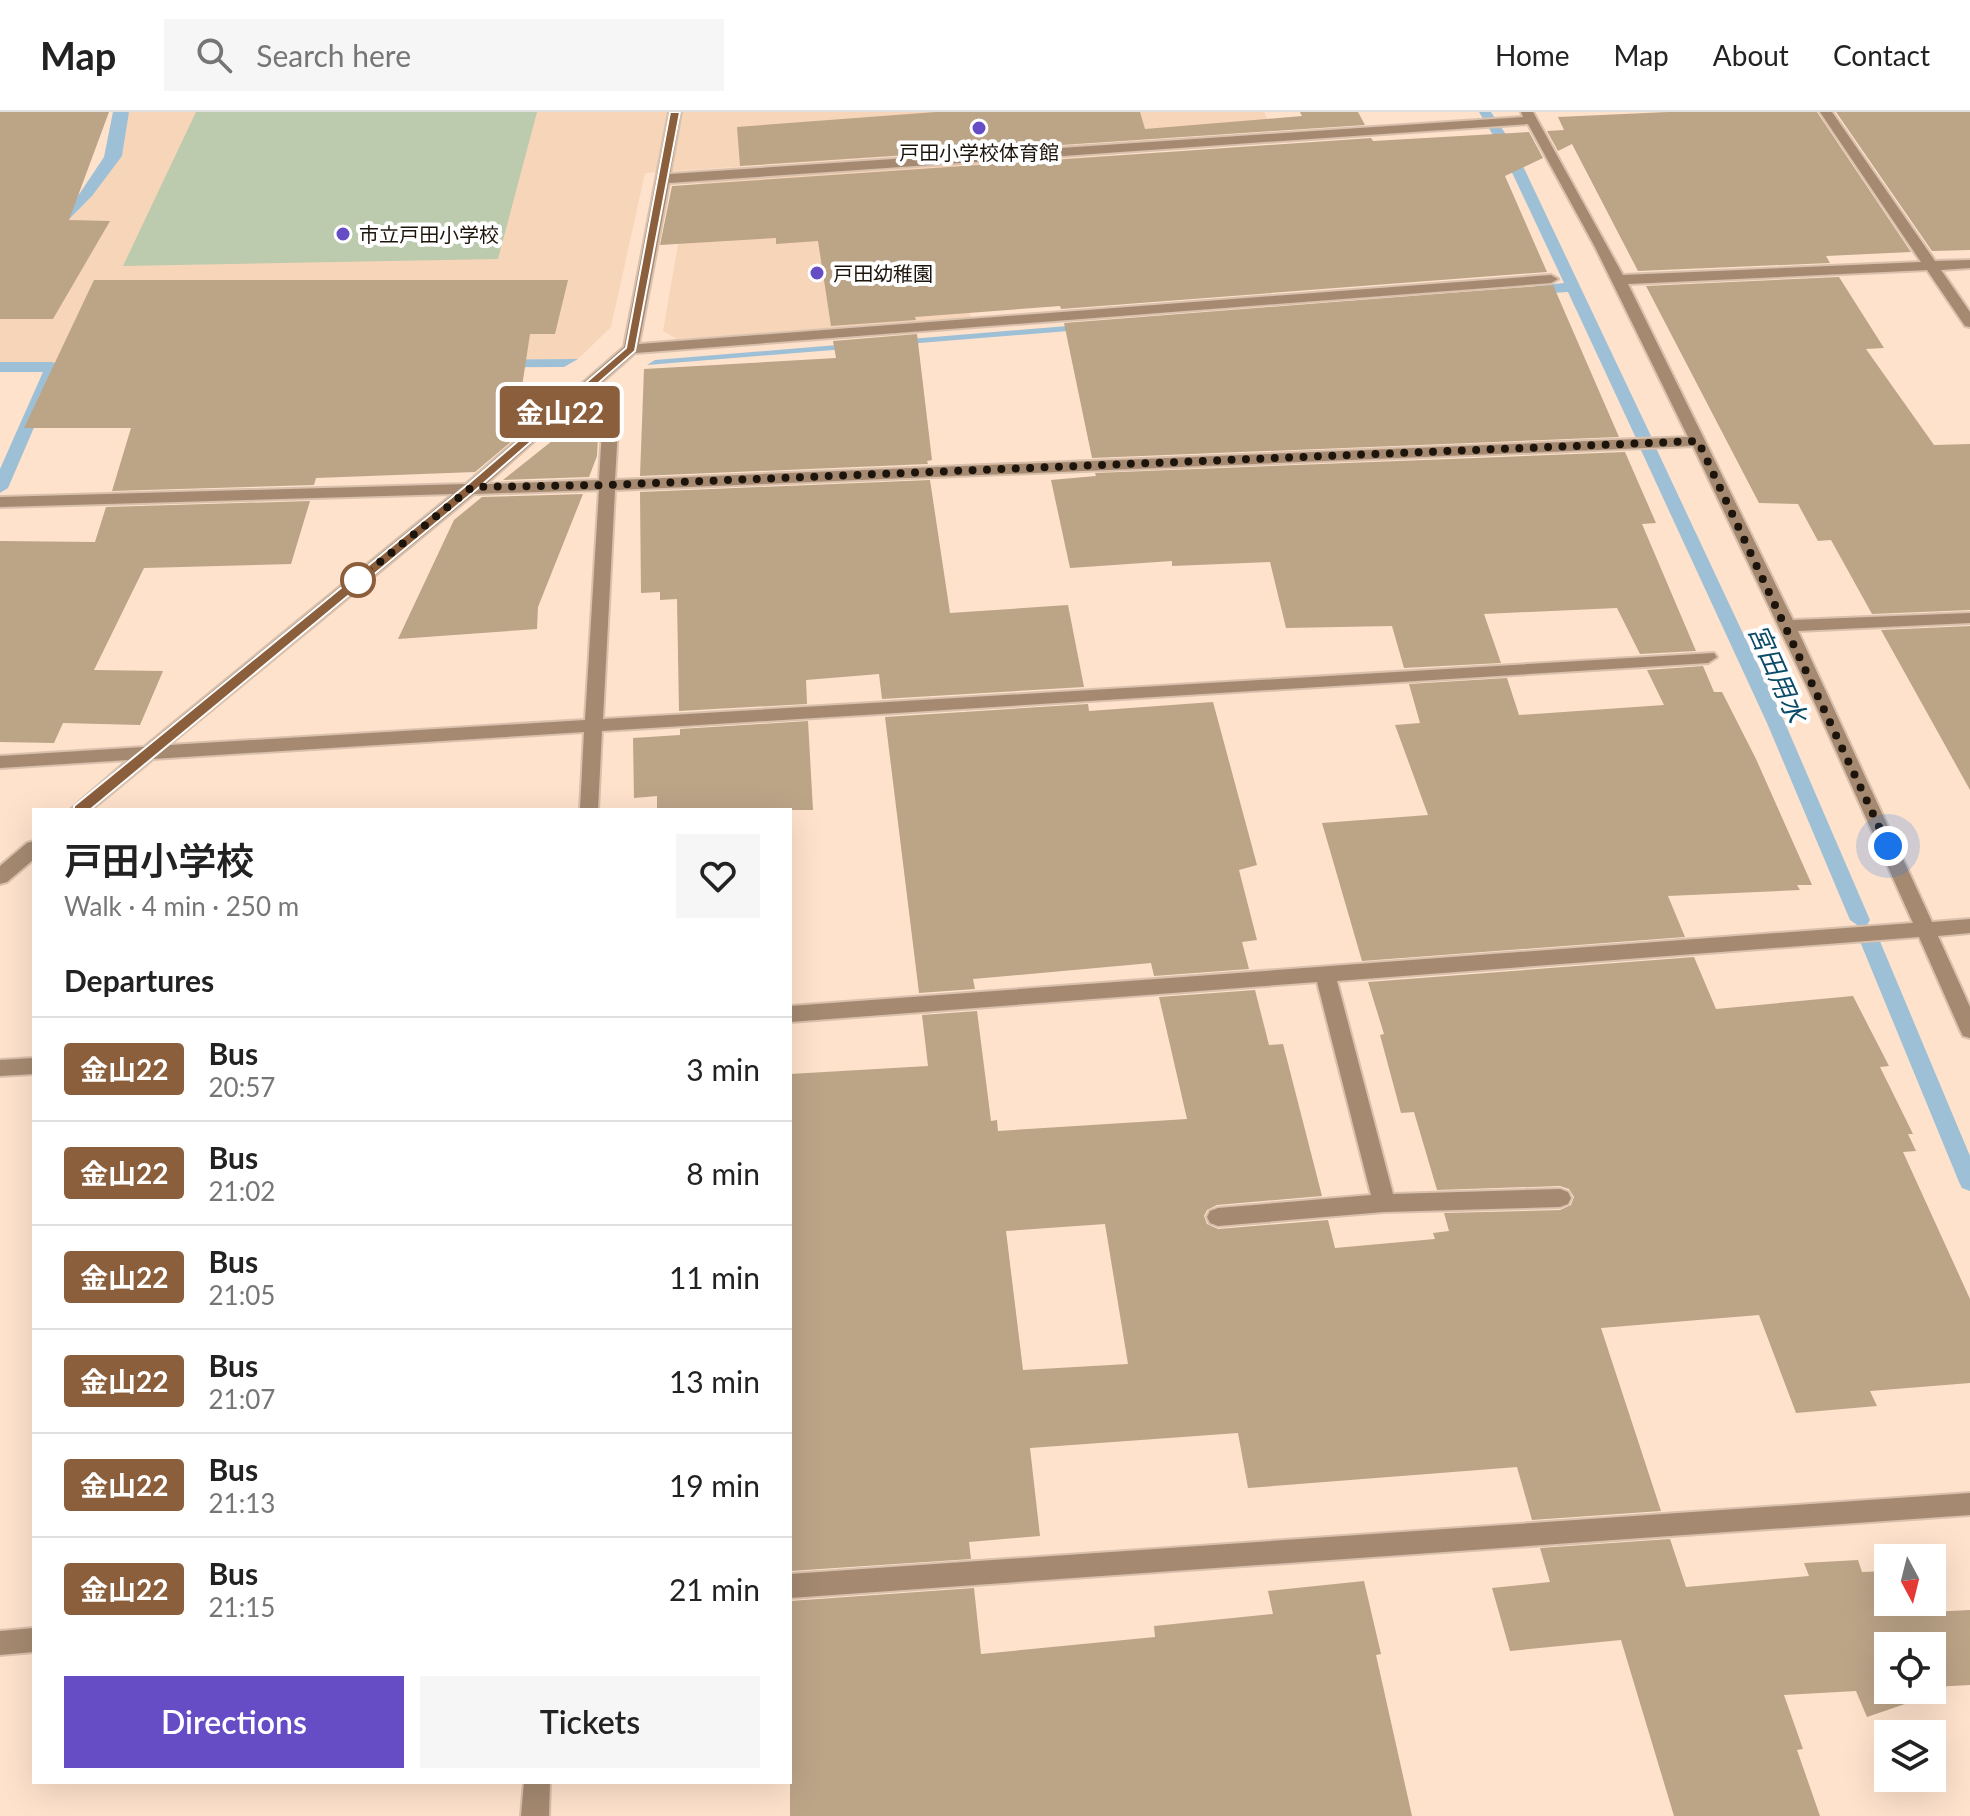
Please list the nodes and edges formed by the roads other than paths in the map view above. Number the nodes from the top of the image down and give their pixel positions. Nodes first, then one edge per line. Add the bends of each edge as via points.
1 (675, 112) edge
2 (1826, 112) edge
3 (1529, 116) edge
4 (1468, 120) edge
5 (662, 179) junction
6 (1970, 264) edge
7 (1932, 267) junction
8 (1551, 279) dead end
9 (1617, 280) junction
10 (1970, 323) edge
11 (631, 349) junction
12 (576, 399) junction
13 (1698, 441) junction
14 (607, 485) junction
15 (472, 487) junction
16 (0, 502) edge
17 (1970, 618) edge
18 (1787, 626) junction
19 (1708, 657) dead end
20 (594, 723) junction
21 (148, 752) junction
22 (0, 762) edge
23 (81, 808) edge
24 (589, 808) edge
25 (32, 850) edge
26 (0, 877) edge
27 (1970, 926) edge
28 (1925, 928) junction
29 (1325, 975) junction
30 (792, 1014) edge
31 (1970, 1030) edge
32 (32, 1066) edge
33 (0, 1068) edge
34 (1560, 1198) dead end
35 (1384, 1203) junction
36 (1218, 1217) dead end
37 (1970, 1504) edge
38 (792, 1586) edge
39 (32, 1640) edge
40 (0, 1643) edge
41 (537, 1784) edge
42 (535, 1816) edge

1 - 5 street
2 - 7 street
3 - 4 street via 1500,123
3 - 9 street
4 - 5 street
5 - 11 street
6 - 7 street
7 - 9 street
7 - 10 street
8 - 11 street
9 - 13 street
11 - 12 street
12 - 14 street via 611,411
12 - 15 street
13 - 14 street
13 - 18 street
14 - 15 street
14 - 20 street
15 - 16 street
15 - 21 street
17 - 18 street
18 - 28 street
19 - 20 street
20 - 21 street
20 - 24 street
21 - 22 street
21 - 23 street
25 - 26 street
27 - 28 street
28 - 29 street
28 - 31 street
29 - 30 street
29 - 35 street
32 - 33 street
34 - 35 street
35 - 36 street
37 - 38 street
39 - 40 street
41 - 42 street

